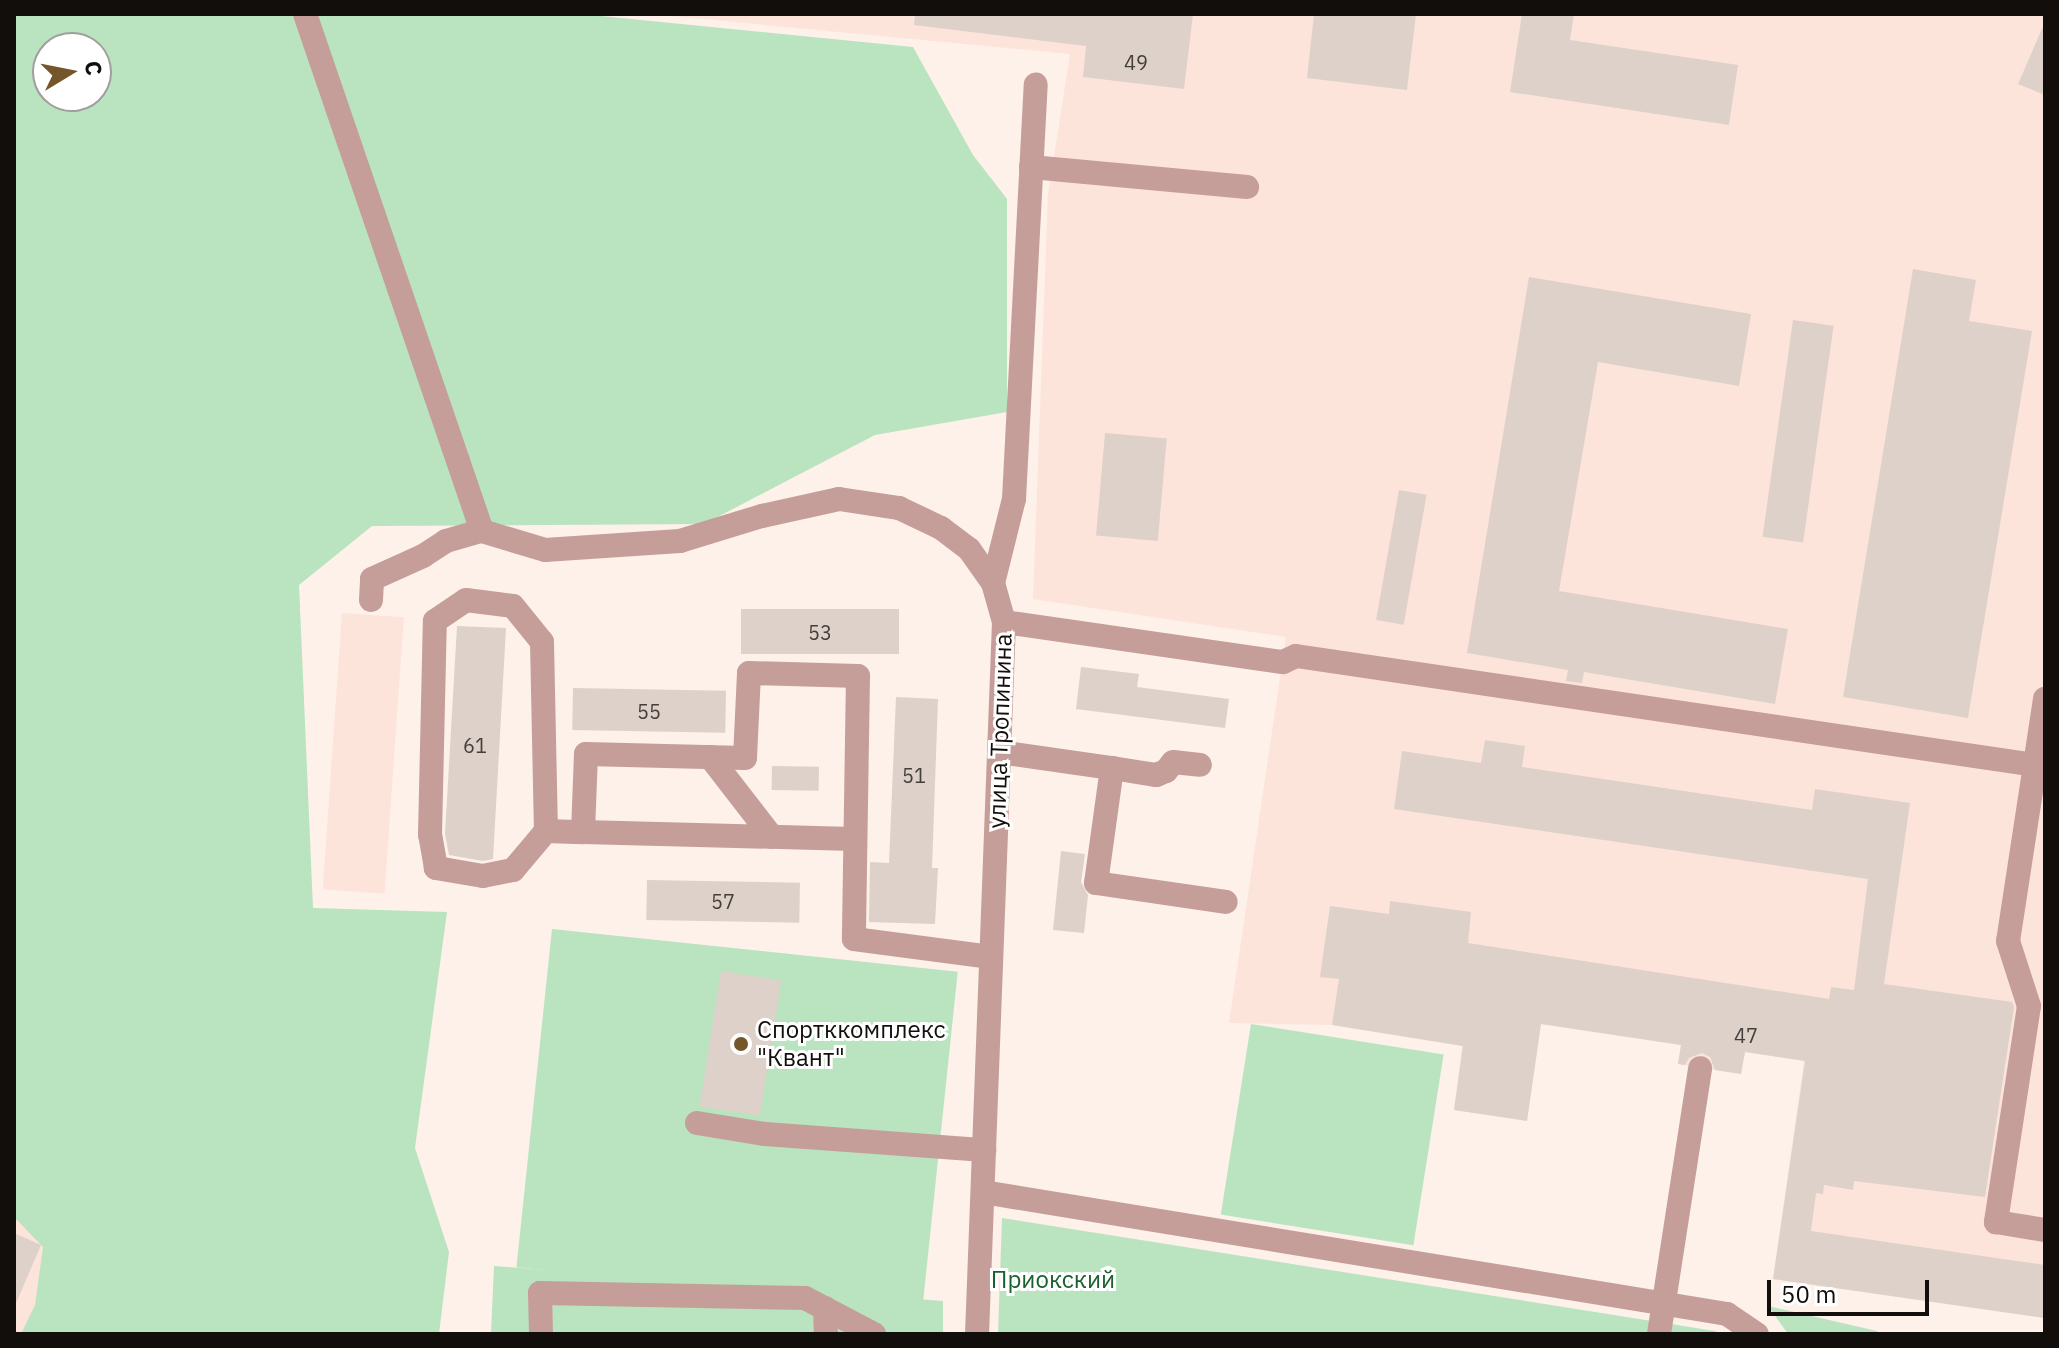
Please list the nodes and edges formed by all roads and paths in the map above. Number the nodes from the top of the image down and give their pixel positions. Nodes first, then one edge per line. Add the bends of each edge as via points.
1 (305, 14) edge
2 (1036, 85) dead end
3 (1031, 167) junction
4 (1247, 187) dead end
5 (482, 531) junction
6 (993, 583) junction
7 (371, 600) dead end
8 (1004, 622) junction
9 (2045, 699) edge
10 (999, 752) junction
11 (710, 757) junction
12 (1200, 765) dead end
13 (2035, 765) junction
14 (1112, 768) junction
15 (546, 831) junction
16 (583, 832) junction
17 (772, 837) junction
18 (853, 839) junction
19 (1226, 902) dead end
20 (991, 957) junction
21 (1700, 1068) dead end
22 (697, 1123) dead end
23 (984, 1150) junction
24 (983, 1192) junction
25 (2045, 1230) edge
26 (1663, 1305) junction
27 (825, 1308) junction
28 (541, 1334) edge
29 (826, 1334) edge
30 (874, 1334) edge
31 (977, 1334) edge
32 (1659, 1334) edge
33 (1757, 1334) edge

1 - 5 street
2 - 3 street
3 - 4 street
3 - 6 street via 1014,499
5 - 6 street, улица Тропинина via 545,550 680,541 839,499 899,508 941,528 969,549
5 - 7 street via 446,541 372,579
6 - 8 street, улица Тропинина
8 - 10 street, улица Тропинина
8 - 13 street via 1283,662 1296,656
9 - 13 street
10 - 14 street
10 - 20 street, улица Тропинина
11 - 16 street via 586,754
11 - 17 street
11 - 18 street via 745,758 749,673 858,676
12 - 14 street via 1173,762 1156,775
13 - 25 street via 2008,941 2029,1006 1996,1222
14 - 19 street via 1096,883
15 - 15 street via 542,642 513,606 466,600 435,621 430,835 436,868 483,876 513,870
15 - 16 street
16 - 17 street
17 - 18 street
18 - 20 street via 854,939
20 - 23 street, улица Тропинина
21 - 26 street
22 - 23 street via 765,1134
23 - 24 street, улица Тропинина
24 - 26 street
24 - 31 street, улица Тропинина
26 - 32 street
26 - 33 street via 1727,1314
27 - 28 street via 805,1298 540,1293
27 - 29 street
27 - 30 street

